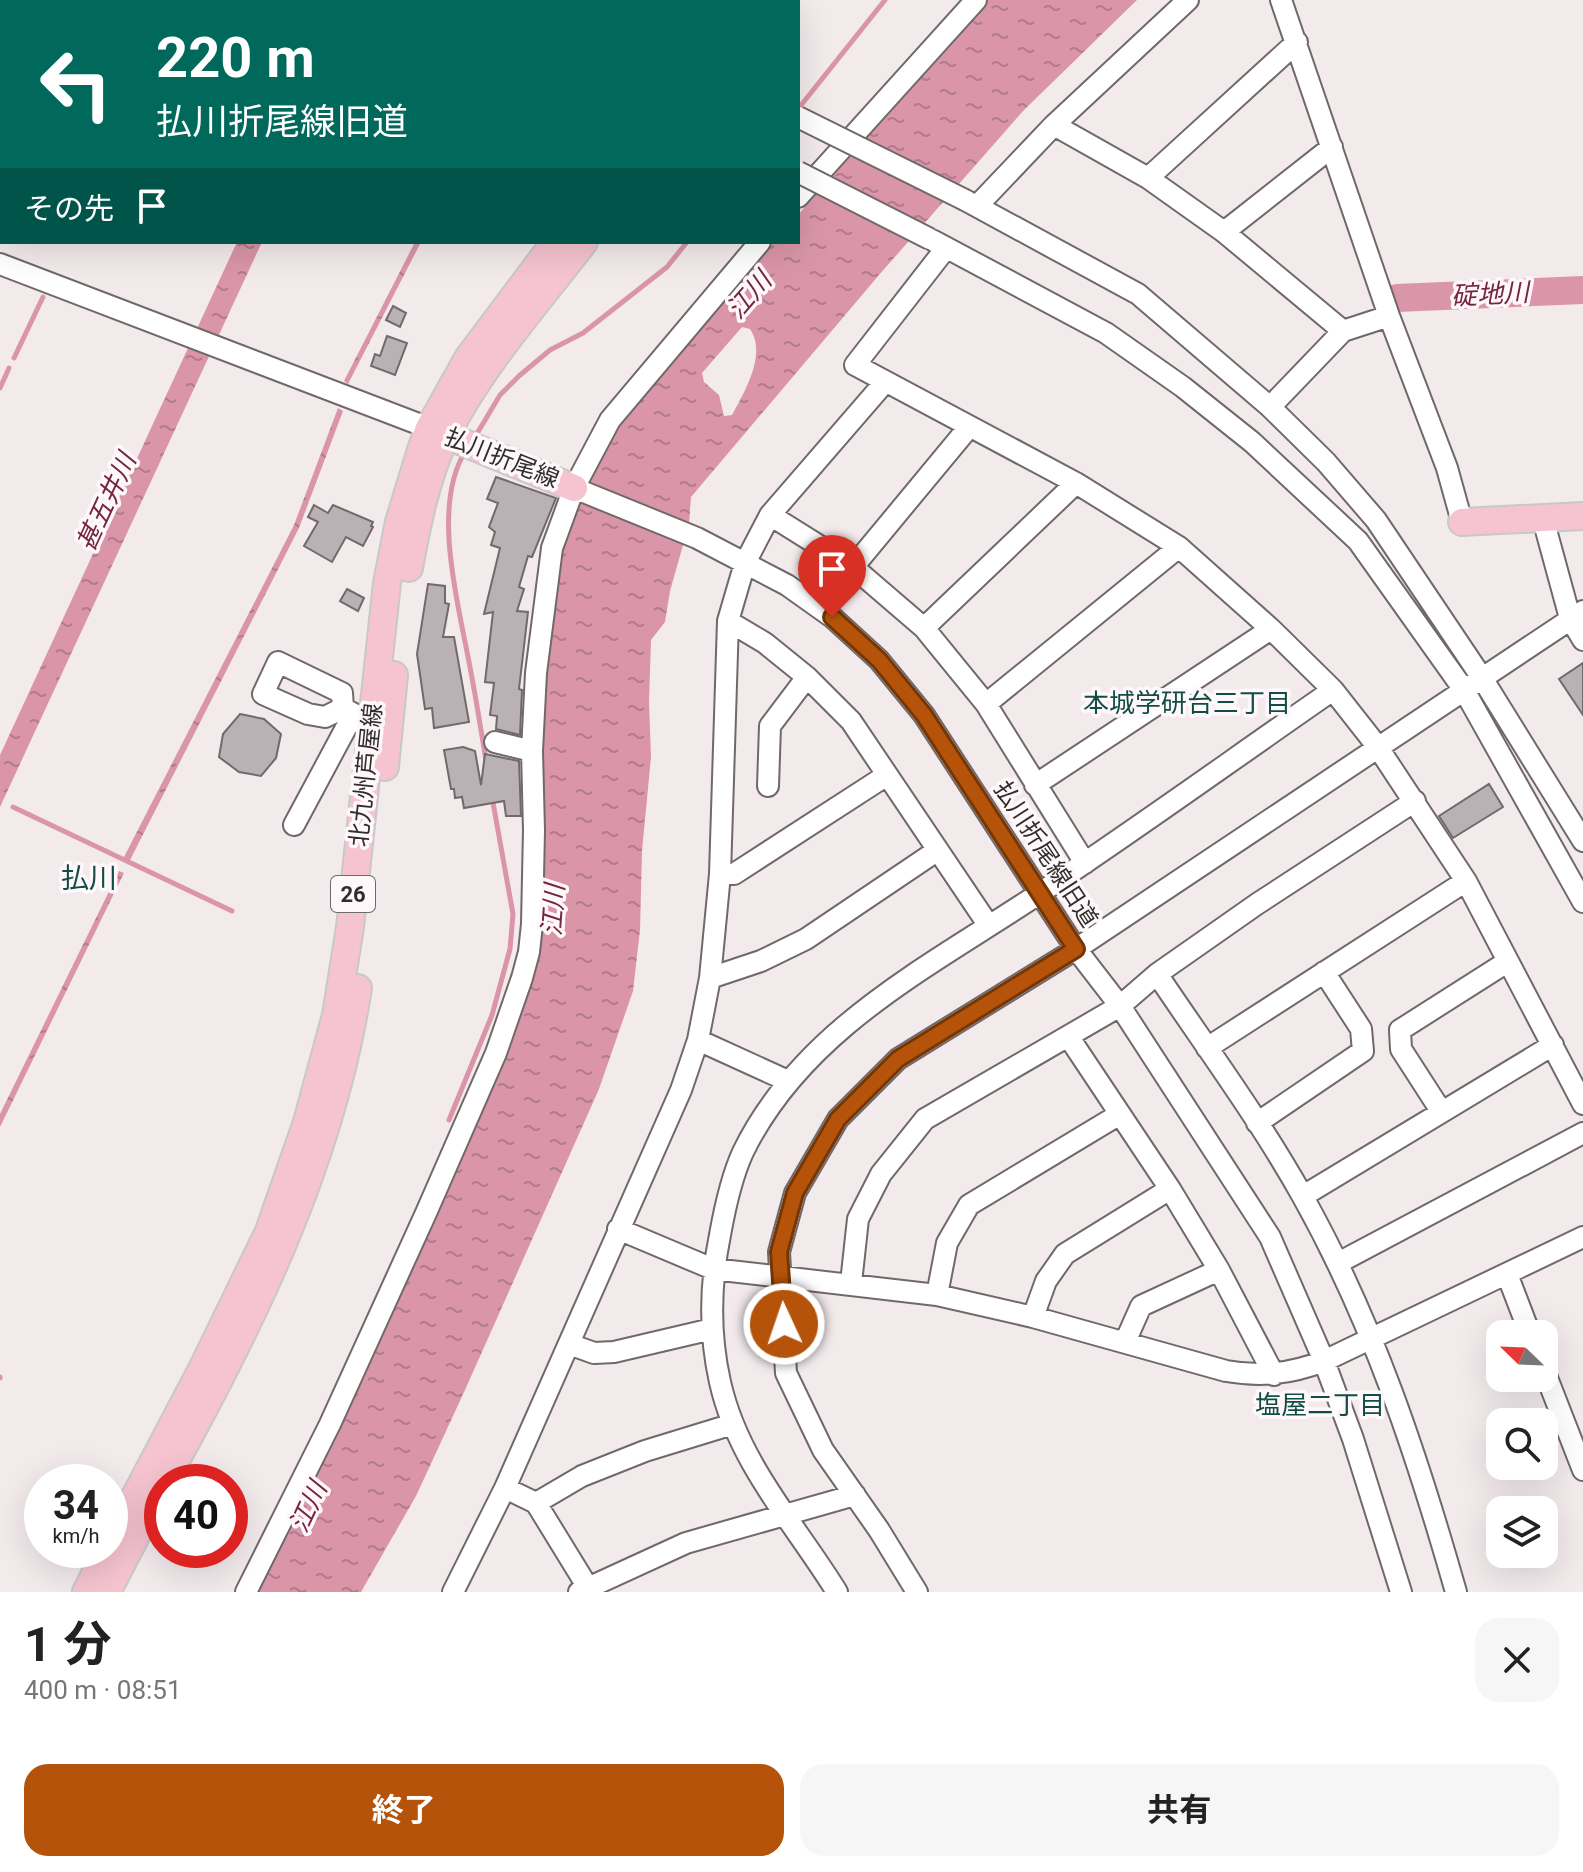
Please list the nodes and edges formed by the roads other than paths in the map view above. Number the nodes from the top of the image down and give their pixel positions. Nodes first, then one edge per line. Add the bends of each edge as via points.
1 (976, 0) edge
2 (1188, 0) edge
3 (1281, 0) edge
4 (1297, 42) junction
5 (800, 118) edge
6 (1054, 125) junction
7 (1332, 147) junction
8 (800, 173) edge
9 (1148, 178) junction
10 (800, 195) edge
11 (971, 203) junction
12 (1224, 232) junction
13 (554, 244) edge
14 (582, 244) edge
15 (758, 244) edge
16 (938, 244) junction
17 (0, 264) edge
18 (1389, 316) junction
19 (1343, 331) junction
20 (885, 382) junction
21 (1270, 407) junction
22 (969, 427) junction
23 (437, 433) junction
24 (1076, 483) junction
25 (577, 489) junction
26 (770, 515) junction
27 (1583, 516) edge
28 (1543, 519) junction
29 (1462, 522) joint
30 (1179, 547) junction
31 (745, 563) junction
32 (853, 567) junction
33 (1577, 614) edge
34 (728, 621) junction
35 (924, 628) junction
36 (1271, 629) junction
37 (1583, 640) edge
38 (807, 677) junction
39 (1473, 684) junction
40 (1333, 690) junction
41 (986, 704) junction
42 (365, 718) junction
43 (495, 742) dead end
44 (1377, 746) junction
45 (532, 751) junction
46 (887, 775) junction
47 (1035, 785) junction
48 (768, 786) dead end
49 (1415, 801) junction
50 (294, 825) dead end
51 (1583, 841) edge
52 (938, 850) junction
53 (1085, 863) junction
54 (720, 874) junction
55 (1466, 881) junction
56 (1040, 893) junction
57 (1583, 902) edge
58 (989, 926) junction
59 (1076, 949) junction
60 (1507, 962) junction
61 (1324, 972) junction
62 (1157, 974) junction
63 (710, 978) junction
64 (1120, 1006) junction
65 (1068, 1036) junction
66 (698, 1040) junction
67 (1553, 1045) junction
68 (1207, 1048) junction
69 (788, 1081) junction
70 (1583, 1104) edge
71 (1441, 1111) junction
72 (1120, 1114) junction
73 (1257, 1123) junction
74 (1583, 1133) edge
75 (1170, 1189) junction
76 (1303, 1196) junction
77 (618, 1229) junction
78 (1583, 1237) edge
79 (1338, 1263) junction
80 (713, 1269) junction
81 (1219, 1270) junction
82 (1507, 1274) junction
83 (781, 1275) junction
84 (851, 1283) junction
85 (937, 1295) junction
86 (1033, 1317) junction
87 (1525, 1320) edge
88 (712, 1329) junction
89 (1373, 1339) junction
90 (1125, 1342) junction
91 (569, 1344) junction
92 (1324, 1361) junction
93 (1274, 1375) junction
94 (1553, 1392) edge
95 (733, 1424) junction
96 (174, 1464) edge
97 (1583, 1470) edge
98 (505, 1488) junction
99 (855, 1495) junction
100 (536, 1503) junction
101 (128, 1510) edge
102 (784, 1517) junction
103 (144, 1521) edge
104 (98, 1568) edge
105 (583, 1589) edge
106 (86, 1592) edge
107 (107, 1592) edge
108 (246, 1592) edge
109 (453, 1592) edge
110 (837, 1592) edge
111 (917, 1592) edge
112 (1401, 1592) edge
113 (1456, 1592) edge

1 - 10 street
2 - 6 street
3 - 4 street
4 - 7 street
4 - 9 street
5 - 11 street, bridge
6 - 9 street
6 - 11 street
7 - 12 street
7 - 18 street
8 - 16 street, bridge
9 - 12 street
11 - 21 street via 1138,294
12 - 19 street
13 - 23 main road, 北九州芦屋線 / 26 via 468,358
14 - 23 main road, 北九州芦屋線 / 26
15 - 25 street via 610,420
16 - 20 street via 855,365
16 - 39 street via 1106,333 1252,442 1358,541
17 - 23 street
18 - 19 street
18 - 29 street
19 - 21 street
20 - 22 street
20 - 26 street
21 - 39 street via 1376,520
22 - 24 street
22 - 32 street
23 - 25 main road, 払川折尾線
23 - 42 main road, 北九州芦屋線 / 26 via 399,522
24 - 30 street
24 - 35 street
25 - 31 street, 払川折尾線旧道
25 - 45 street via 552,548
26 - 31 street
26 - 32 street
27 - 28 main road
28 - 29 main road
28 - 33 street
30 - 36 street
30 - 41 street
31 - 34 street
31 - 56 street, 払川折尾線旧道 via 832,617 879,660 924,715
32 - 35 street
33 - 37 street
33 - 39 street, 払川折尾線旧道
34 - 38 street
34 - 54 street
35 - 41 street
36 - 40 street
36 - 47 street
38 - 46 street via 851,721
38 - 48 street via 770,726
39 - 44 street, 払川折尾線旧道
39 - 51 street
39 - 57 street
40 - 44 street
40 - 53 street
41 - 47 street
42 - 50 street via 347,726
42 - 96 main road, 北九州芦屋線 / 26 via 366,939 355,1012 323,1134 285,1243
42 - 101 main road, 北九州芦屋線 / 26 via 350,927 336,1015 307,1122 269,1231
43 - 45 street
44 - 49 street
44 - 59 street, 払川折尾線旧道
45 - 108 street via 532,924 509,1016 433,1199
46 - 52 street
46 - 54 street via 734,874
47 - 53 street
49 - 55 street
49 - 62 street
52 - 58 street
52 - 63 street via 806,939
53 - 56 street
54 - 63 street
55 - 60 street
55 - 61 street
56 - 58 street
56 - 59 street, 払川折尾線旧道
58 - 69 street via 859,1012
59 - 64 street
59 - 83 street via 898,1059 838,1119 795,1193 779,1252
60 - 67 street
60 - 71 street via 1400,1030 1401,1049
61 - 68 street
61 - 73 street via 1361,1029 1363,1051
62 - 64 street
62 - 68 street
63 - 66 street
64 - 65 street
64 - 92 street via 1270,1237
65 - 72 street
65 - 84 street via 925,1119 881,1174 858,1219
66 - 69 street
66 - 77 street
67 - 70 street
67 - 71 street
68 - 73 street
69 - 80 street via 742,1154
71 - 76 street
72 - 75 street
72 - 85 street via 969,1205 947,1243
73 - 76 street
74 - 79 street
75 - 81 street
75 - 86 street via 1065,1254 1046,1281
76 - 79 street
77 - 80 street
77 - 91 street
78 - 82 street
79 - 89 street
80 - 83 street
80 - 88 street
81 - 90 street via 1141,1306
81 - 93 street
82 - 87 street
82 - 89 street
83 - 84 street
83 - 99 street via 786,1373 823,1450
84 - 85 street
85 - 86 street
86 - 90 street
88 - 91 street via 614,1352 594,1353
88 - 95 street
89 - 92 street
89 - 113 street via 1406,1426
90 - 93 street via 1226,1371
91 - 98 street
92 - 93 street
92 - 112 street
94 - 97 street
95 - 100 street via 582,1476
95 - 102 street
98 - 100 street
98 - 109 street
99 - 102 street
99 - 111 street
100 - 105 street
102 - 105 street via 686,1543
102 - 110 street
103 - 107 main road, 北九州芦屋線 / 26
104 - 106 main road

